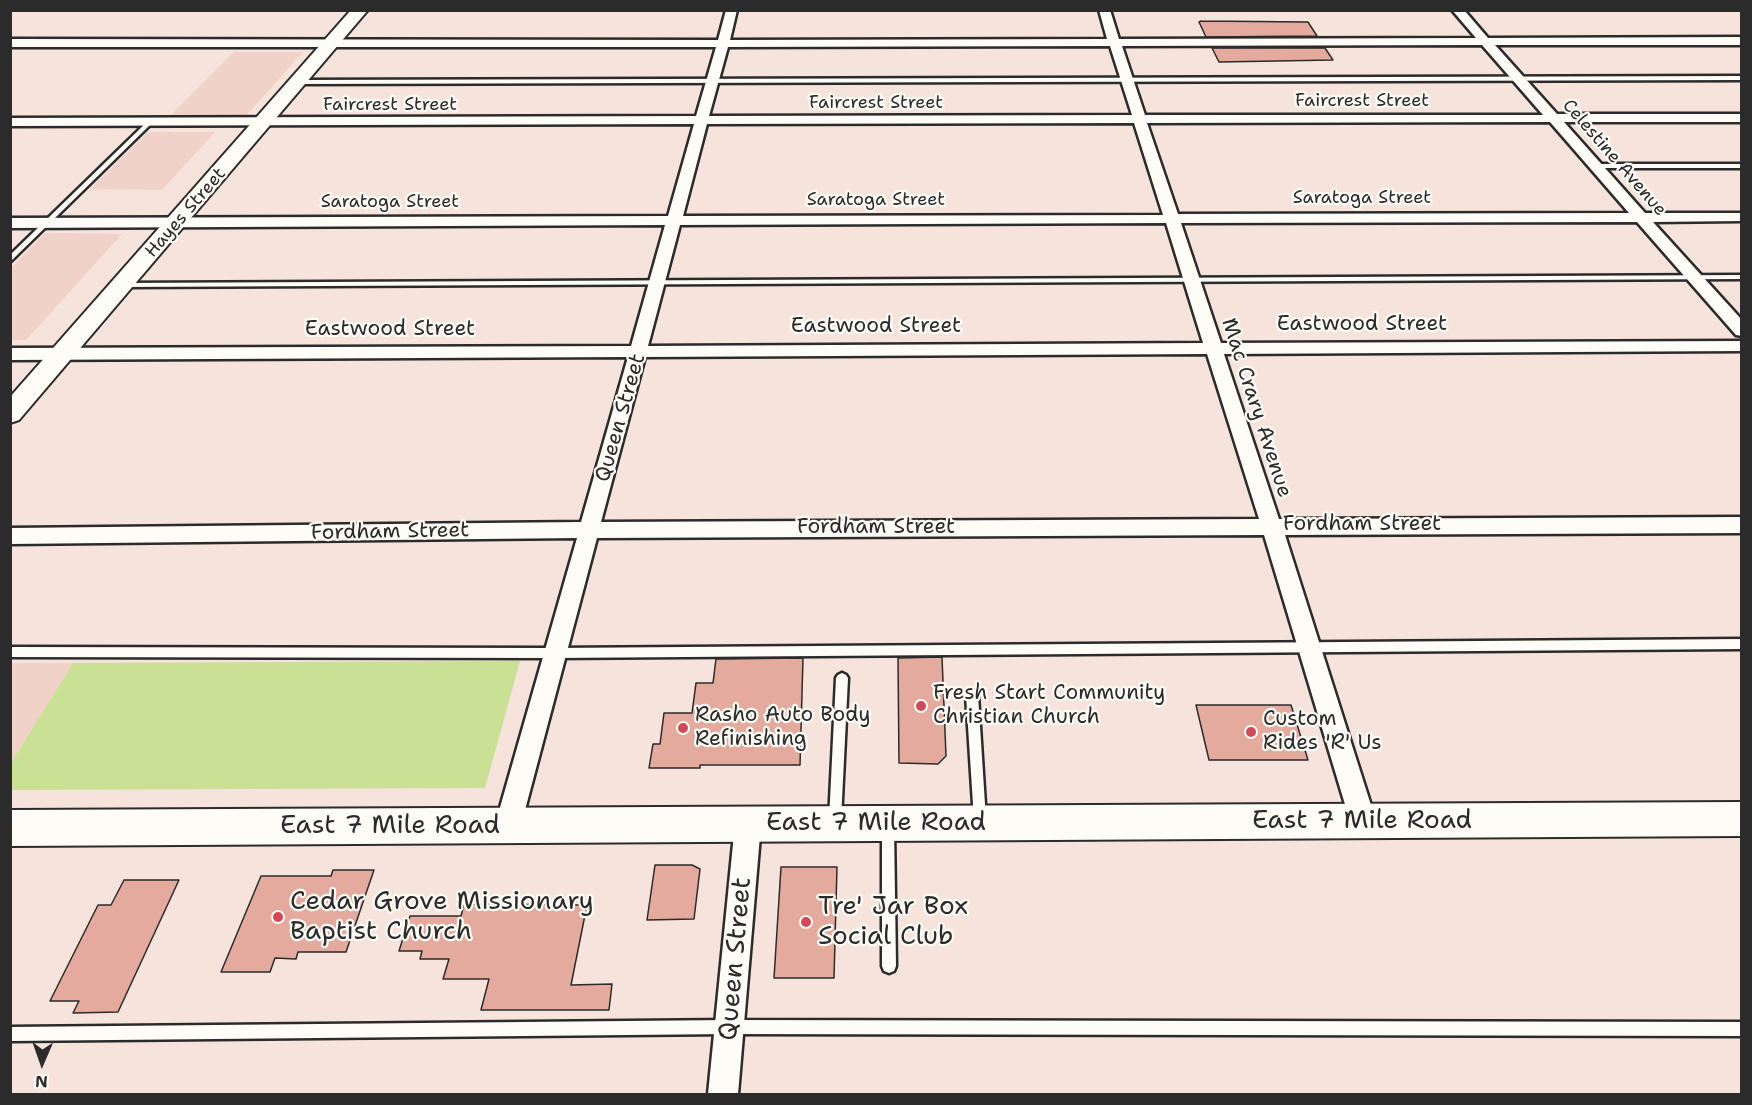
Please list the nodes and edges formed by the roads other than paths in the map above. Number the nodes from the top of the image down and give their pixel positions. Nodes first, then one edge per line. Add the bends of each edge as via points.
1 (360, 10) edge
2 (732, 10) edge
3 (1104, 10) edge
4 (1457, 10) edge
5 (1742, 40) edge
6 (1484, 41) junction
7 (1114, 42) junction
8 (10, 43) edge
9 (723, 43) junction
10 (331, 44) junction
11 (1516, 78) junction
12 (1742, 78) edge
13 (1126, 80) junction
14 (713, 81) junction
15 (299, 82) junction
16 (1553, 118) junction
17 (1742, 118) edge
18 (1138, 120) junction
19 (702, 121) junction
20 (10, 122) edge
21 (150, 122) junction
22 (264, 123) junction
23 (1594, 166) junction
24 (1742, 166) edge
25 (1640, 217) junction
26 (1742, 217) edge
27 (1170, 218) junction
28 (675, 221) junction
29 (10, 223) edge
30 (48, 223) junction
31 (178, 223) junction
32 (10, 260) edge
33 (1742, 277) edge
34 (1694, 278) junction
35 (1190, 280) junction
36 (658, 283) junction
37 (123, 285) junction
38 (1742, 331) edge
39 (1742, 346) edge
40 (1212, 348) junction
41 (639, 351) junction
42 (10, 354) edge
43 (64, 354) junction
44 (10, 414) edge
45 (1271, 525) junction
46 (1742, 525) edge
47 (590, 530) junction
48 (10, 536) edge
49 (1742, 644) edge
50 (1311, 648) junction
51 (10, 652) edge
52 (554, 653) junction
53 (842, 678) dead end
54 (972, 695) dead end
55 (1742, 819) edge
56 (1363, 821) junction
57 (835, 823) junction
58 (888, 823) junction
59 (980, 823) junction
60 (748, 824) junction
61 (508, 825) junction
62 (10, 828) edge
63 (889, 966) dead end
64 (730, 1028) junction
65 (1742, 1029) edge
66 (10, 1034) edge
67 (723, 1095) edge

1 - 10 main road, Hayes Street
2 - 9 street, Queen Street
3 - 7 street, Mac Crary Avenue
4 - 6 street, Celestine Avenue
5 - 6 street
6 - 7 street
6 - 11 street, Celestine Avenue
7 - 9 street
7 - 13 street, Mac Crary Avenue
8 - 10 street
9 - 10 street
9 - 14 street, Queen Street
10 - 15 main road, Hayes Street
11 - 12 lane
11 - 13 lane
11 - 16 street, Celestine Avenue
13 - 14 lane
13 - 18 street, Mac Crary Avenue
14 - 15 lane
14 - 19 street, Queen Street
15 - 22 main road, Hayes Street
16 - 17 street, Faircrest Street
16 - 18 street, Faircrest Street
16 - 23 street, Celestine Avenue
18 - 19 street, Faircrest Street
18 - 27 street, Mac Crary Avenue
19 - 22 street, Faircrest Street
19 - 28 street, Queen Street
20 - 21 street, Faircrest Street
21 - 22 street, Faircrest Street
21 - 30 lane
22 - 31 main road, Hayes Street
23 - 24 lane
23 - 25 street, Celestine Avenue
25 - 26 street, Saratoga Street
25 - 27 street, Saratoga Street
25 - 34 street, Celestine Avenue
27 - 28 street, Saratoga Street
27 - 35 street, Mac Crary Avenue
28 - 31 street, Saratoga Street
28 - 36 street, Queen Street
29 - 30 street, Saratoga Street
30 - 31 street, Saratoga Street
30 - 32 lane
31 - 37 main road, Hayes Street
33 - 34 lane
34 - 35 lane
34 - 38 street, Celestine Avenue
35 - 36 lane
35 - 40 street, Mac Crary Avenue
36 - 37 lane
36 - 41 street, Queen Street
37 - 43 main road, Hayes Street
39 - 40 street, Eastwood Street
40 - 41 street, Eastwood Street
40 - 45 street, Mac Crary Avenue
41 - 43 street, Eastwood Street
41 - 47 street, Queen Street
42 - 43 street, Eastwood Street
43 - 44 main road, Hayes Street
45 - 46 street, Fordham Street
45 - 47 street, Fordham Street
45 - 50 street, Mac Crary Avenue
47 - 48 street, Fordham Street
47 - 52 street, Queen Street
49 - 50 lane
50 - 52 lane
50 - 56 street, Mac Crary Avenue
51 - 52 lane
52 - 61 street, Queen Street
53 - 57 lane
54 - 59 lane
55 - 56 main road, East 7 Mile Road
56 - 59 main road, East 7 Mile Road
57 - 58 main road, East 7 Mile Road
57 - 60 main road, East 7 Mile Road
58 - 59 main road, East 7 Mile Road
58 - 63 lane
60 - 61 main road, East 7 Mile Road
60 - 64 street, Queen Street
61 - 62 main road, East 7 Mile Road
64 - 65 lane
64 - 66 lane
64 - 67 street, Queen Street

